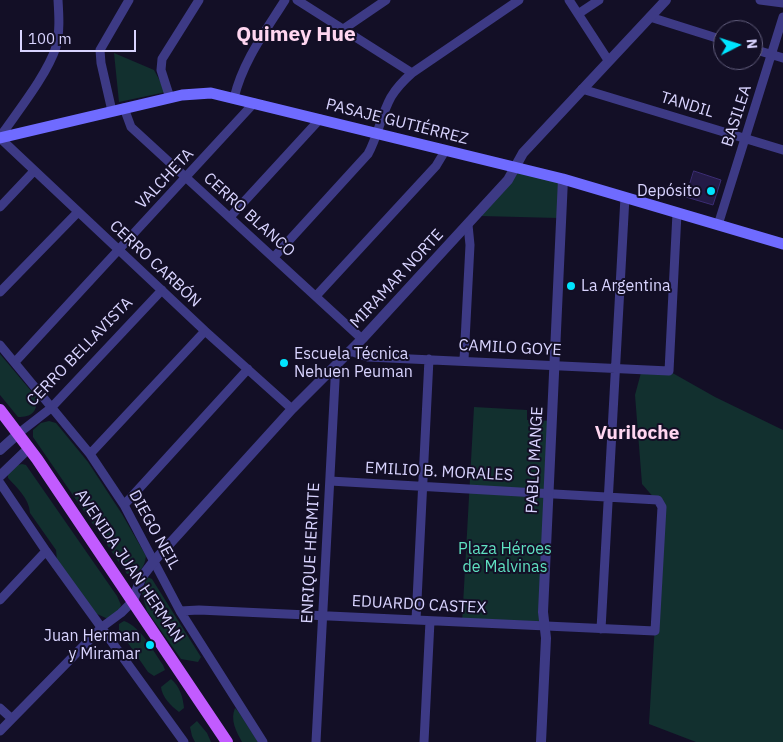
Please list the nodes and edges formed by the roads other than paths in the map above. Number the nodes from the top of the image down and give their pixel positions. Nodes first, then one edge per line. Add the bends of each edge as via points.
1 (58, 0) edge
2 (129, 0) edge
3 (199, 0) edge
4 (285, 0) edge
5 (297, 0) edge
6 (386, 0) edge
7 (519, 0) edge
8 (569, 0) edge
9 (599, 0) edge
10 (666, 0) edge
11 (760, 0) edge
12 (783, 3) edge
13 (578, 14) junction
14 (650, 16) junction
15 (783, 17) edge
16 (342, 30) junction
17 (713, 37) edge
18 (763, 52) edge
19 (772, 55) junction
20 (783, 58) edge
21 (608, 60) junction
22 (412, 73) junction
23 (582, 89) junction
24 (170, 98) junction
25 (234, 98) junction
26 (254, 103) junction
27 (124, 108) junction
28 (112, 111) junction
29 (320, 119) junction
30 (378, 134) junction
31 (0, 138) edge
32 (745, 139) junction
33 (783, 150) edge
34 (445, 151) junction
35 (514, 168) junction
36 (34, 171) junction
37 (186, 178) junction
38 (563, 179) junction
39 (625, 197) junction
40 (0, 207) edge
41 (78, 212) junction
42 (677, 213) junction
43 (230, 217) junction
44 (468, 225) junction
45 (718, 225) junction
46 (783, 244) edge
47 (119, 250) junction
48 (274, 257) junction
49 (162, 290) junction
50 (0, 292) edge
51 (316, 296) junction
52 (205, 331) junction
53 (362, 339) junction
54 (0, 345) edge
55 (350, 352) junction
56 (429, 360) junction
57 (464, 360) junction
58 (15, 362) junction
59 (554, 365) junction
60 (335, 366) junction
61 (616, 368) junction
62 (248, 369) junction
63 (51, 408) junction
64 (292, 409) junction
65 (0, 410) edge
66 (19, 433) junction
67 (29, 448) junction
68 (0, 450) edge
69 (90, 454) junction
70 (0, 476) edge
71 (330, 481) junction
72 (0, 483) edge
73 (422, 487) junction
74 (548, 493) junction
75 (608, 496) junction
76 (124, 505) junction
77 (46, 551) junction
78 (154, 561) junction
79 (0, 600) edge
80 (133, 601) junction
81 (180, 611) junction
82 (322, 615) junction
83 (416, 620) junction
84 (430, 621) junction
85 (102, 627) junction
86 (544, 627) junction
87 (601, 629) junction
88 (655, 631) joint
89 (0, 708) edge
90 (11, 718) junction
91 (0, 731) edge
92 (184, 742) edge
93 (227, 742) edge
94 (263, 742) edge
95 (316, 742) edge
96 (424, 742) edge
97 (541, 742) edge

1 - 31 street via 59,27 50,63
2 - 28 street via 100,50
3 - 24 street via 162,59 161,70
4 - 25 street via 250,55
5 - 16 street
6 - 16 street
7 - 22 street
8 - 13 street
9 - 13 street
10 - 14 street, MIRAMAR NORTE
11 - 12 street
13 - 21 street
14 - 17 street
14 - 21 street, MIRAMAR NORTE
15 - 19 street, BASILEA
16 - 22 street
18 - 19 street
19 - 20 street
19 - 32 street, BASILEA
21 - 23 street, MIRAMAR NORTE
22 - 30 street via 391,97
23 - 32 street, TANDIL
23 - 35 street, MIRAMAR NORTE via 523,153
24 - 25 main road, PASAJE GUTIÉRREZ via 198,93
24 - 27 main road, PASAJE GUTIÉRREZ
25 - 26 main road, PASAJE GUTIÉRREZ
26 - 29 main road, PASAJE GUTIÉRREZ
26 - 37 street, VALCHETA
27 - 28 main road, PASAJE GUTIÉRREZ
27 - 37 street, CERRO BLANCO via 132,126
28 - 31 main road, PASAJE GUTIÉRREZ
29 - 30 main road, PASAJE GUTIÉRREZ
29 - 43 street
30 - 34 main road, PASAJE GUTIÉRREZ
30 - 48 street via 368,154
31 - 36 street, CERRO CARBÓN
32 - 33 street, TANDIL
32 - 45 street, BASILEA
34 - 35 main road, PASAJE GUTIÉRREZ
34 - 51 street via 436,166
35 - 38 main road, PASAJE GUTIÉRREZ
35 - 44 street, MIRAMAR NORTE via 508,180
36 - 40 street
36 - 41 street, CERRO CARBÓN
37 - 43 street, CERRO BLANCO
37 - 47 street, VALCHETA
38 - 39 main road, PASAJE GUTIÉRREZ
38 - 59 street, PABLO MANGE
39 - 42 main road, PASAJE GUTIÉRREZ
39 - 61 street
41 - 47 street, CERRO CARBÓN
41 - 50 street
42 - 45 main road, PASAJE GUTIÉRREZ
42 - 61 street, CAMILO GOYE via 669,371
43 - 48 street, CERRO BLANCO
44 - 53 street, MIRAMAR NORTE
44 - 57 street via 470,246
45 - 46 main road, PASAJE GUTIÉRREZ
47 - 49 street, CERRO CARBÓN
47 - 58 street, VALCHETA
48 - 51 street, CERRO BLANCO
49 - 52 street, CERRO CARBÓN
49 - 63 street, CERRO BELLAVISTA
51 - 53 street, CERRO BLANCO
52 - 62 street, CERRO CARBÓN
52 - 69 street
53 - 55 street, MIRAMAR NORTE
54 - 58 street, DIEGO NEIL
55 - 56 street, CAMILO GOYE via 368,357
55 - 60 street, MIRAMAR NORTE
56 - 57 street, CAMILO GOYE
56 - 73 street
57 - 59 street, CAMILO GOYE
58 - 63 street, DIEGO NEIL
59 - 61 street, CAMILO GOYE
59 - 74 street, PABLO MANGE
60 - 64 street, MIRAMAR NORTE
60 - 71 street, ENRIQUE HERMITE
61 - 75 street
62 - 64 street, CERRO CARBÓN
62 - 76 street
63 - 66 street, CERRO BELLAVISTA
63 - 69 street, DIEGO NEIL
64 - 78 street, MIRAMAR NORTE
65 - 66 main road, AVENIDA JUAN HERMAN
66 - 67 main road, AVENIDA JUAN HERMAN
66 - 68 street
67 - 70 street
67 - 80 main road, AVENIDA JUAN HERMAN
69 - 76 street, DIEGO NEIL
71 - 73 street, EMILIO B. MORALES
71 - 82 street, ENRIQUE HERMITE
72 - 77 street
73 - 74 street, EMILIO B. MORALES
73 - 83 street
74 - 75 street, EMILIO B. MORALES
74 - 86 street, PABLO MANGE
75 - 87 street
75 - 88 street, EMILIO B. MORALES via 653,498 662,507
76 - 78 street, DIEGO NEIL
77 - 79 street
77 - 85 street
78 - 80 street, MIRAMAR NORTE via 141,578
78 - 81 street, DIEGO NEIL
80 - 85 street
80 - 93 main road, AVENIDA JUAN HERMAN
81 - 82 street, EDUARDO CASTEX
81 - 94 street, DIEGO NEIL
82 - 83 street, EDUARDO CASTEX
82 - 95 street, ENRIQUE HERMITE
83 - 84 street, EDUARDO CASTEX
84 - 86 street, EDUARDO CASTEX
84 - 96 street
85 - 90 street
85 - 92 street
86 - 87 street, EDUARDO CASTEX
86 - 97 street, PABLO MANGE
87 - 88 street, EDUARDO CASTEX
89 - 90 street
90 - 91 street

